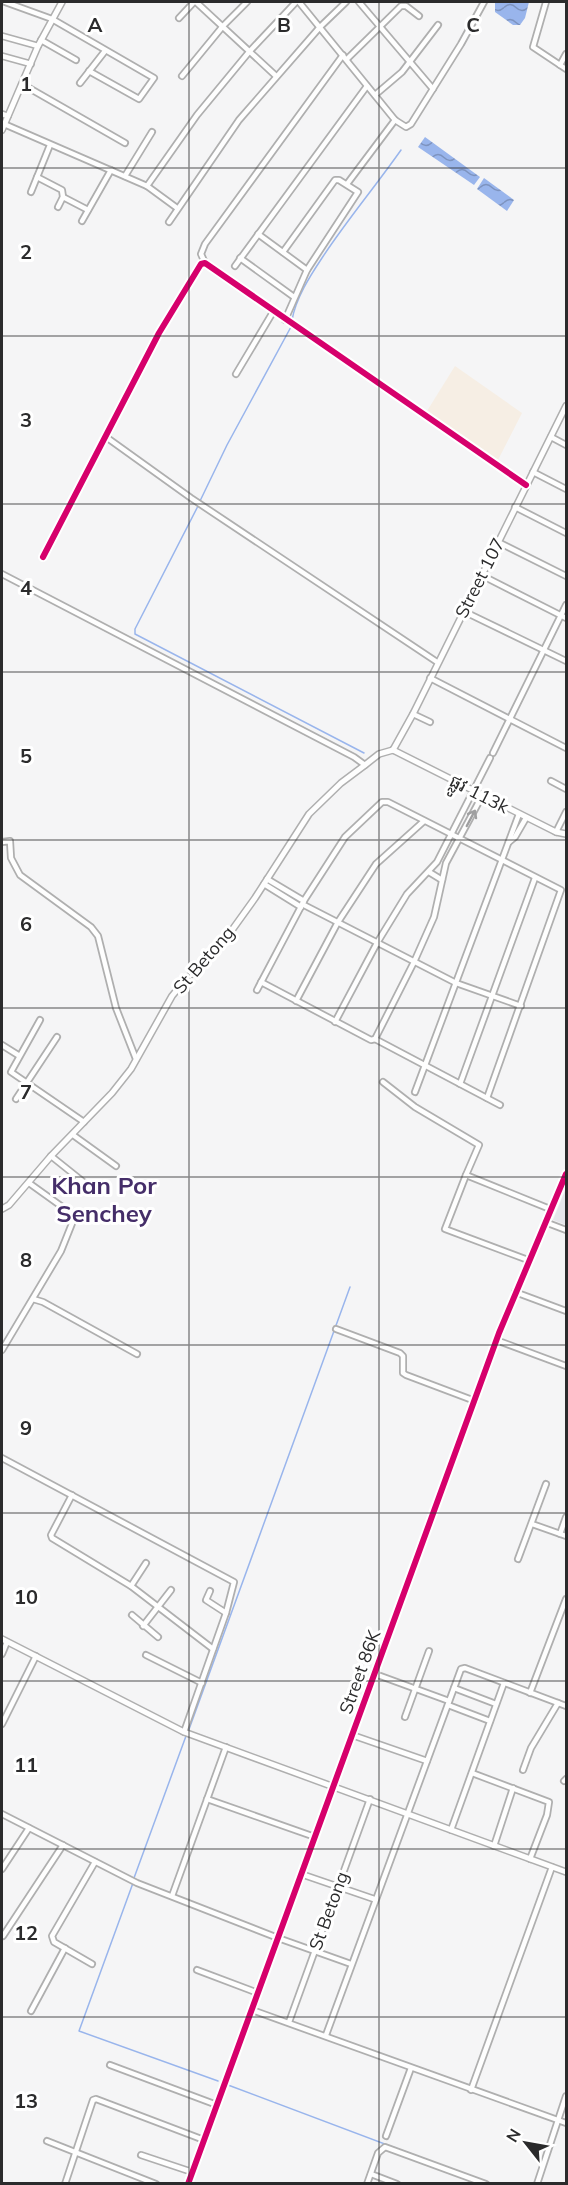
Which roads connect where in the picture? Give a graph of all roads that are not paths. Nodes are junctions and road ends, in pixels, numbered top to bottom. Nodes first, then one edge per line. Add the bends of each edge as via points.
1 (5, 2) edge
2 (62, 2) edge
3 (195, 2) edge
4 (247, 2) edge
5 (298, 2) edge
6 (346, 2) edge
7 (359, 2) edge
8 (474, 2) edge
9 (546, 2) edge
10 (483, 4) edge
11 (418, 16) dead end
12 (179, 18) dead end
13 (52, 19) junction
14 (438, 25) dead end
15 (223, 26) junction
16 (320, 27) junction
17 (380, 27) junction
18 (2, 36) edge
19 (40, 43) junction
20 (105, 51) junction
21 (249, 52) junction
22 (567, 54) edge
23 (2, 56) edge
24 (345, 57) junction
25 (76, 60) dead end
26 (409, 62) junction
27 (31, 64) junction
28 (560, 65) junction
29 (567, 69) edge
30 (89, 71) junction
31 (182, 76) dead end
32 (276, 76) junction
33 (80, 83) dead end
34 (22, 84) junction
35 (368, 86) junction
36 (433, 89) junction
37 (375, 95) junction
38 (5, 115) edge
39 (395, 120) junction
40 (3, 127) edge
41 (152, 132) dead end
42 (125, 143) dead end
43 (50, 145) junction
44 (111, 170) junction
45 (125, 176) junction
46 (37, 177) junction
47 (347, 184) junction
48 (147, 186) junction
49 (31, 192) dead end
50 (63, 196) junction
51 (58, 207) dead end
52 (177, 208) junction
53 (88, 210) junction
54 (81, 221) dead end
55 (169, 222) dead end
56 (258, 234) junction
57 (283, 252) junction
58 (240, 258) junction
59 (205, 263) junction
60 (235, 266) dead end
61 (307, 270) junction
62 (294, 297) junction
63 (273, 312) junction
64 (286, 320) junction
65 (236, 374) dead end
66 (567, 406) edge
67 (106, 437) junction
68 (551, 437) junction
69 (567, 445) edge
70 (533, 472) junction
71 (526, 485) junction
72 (567, 489) edge
73 (515, 507) junction
74 (567, 533) edge
75 (498, 542) junction
76 (43, 557) dead end
77 (2, 574) edge
78 (481, 575) junction
79 (567, 576) edge
80 (567, 605) edge
81 (463, 611) junction
82 (564, 617) edge
83 (544, 650) junction
84 (567, 661) edge
85 (437, 662) junction
86 (430, 678) junction
87 (413, 714) junction
88 (510, 719) junction
89 (430, 722) dead end
90 (567, 748) edge
91 (393, 750) junction
92 (364, 765) junction
93 (551, 781) dead end
94 (567, 789) edge
95 (474, 791) junction
96 (482, 796) junction
97 (567, 812) edge
98 (519, 814) junction
99 (526, 818) junction
100 (424, 821) junction
101 (556, 832) junction
102 (567, 834) edge
103 (451, 836) junction
104 (459, 840) junction
105 (2, 842) edge
106 (507, 844) junction
107 (500, 860) junction
108 (429, 872) junction
109 (535, 878) junction
110 (442, 880) junction
111 (266, 882) junction
112 (302, 904) junction
113 (338, 922) junction
114 (377, 943) junction
115 (414, 962) junction
116 (261, 982) junction
117 (456, 983) junction
118 (256, 990) dead end
119 (492, 997) junction
120 (296, 1001) junction
121 (521, 1006) junction
122 (40, 1020) dead end
123 (335, 1022) junction
124 (57, 1037) dead end
125 (375, 1039) junction
126 (2, 1045) edge
127 (18, 1055) junction
128 (136, 1059) junction
129 (425, 1065) junction
130 (383, 1082) dead end
131 (27, 1083) junction
132 (460, 1084) junction
133 (415, 1092) dead end
134 (487, 1098) junction
135 (16, 1099) dead end
136 (500, 1105) dead end
137 (84, 1122) junction
138 (73, 1135) junction
139 (51, 1156) junction
140 (116, 1166) dead end
141 (567, 1174) edge
142 (466, 1175) junction
143 (29, 1183) junction
144 (91, 1188) dead end
145 (2, 1209) edge
146 (550, 1209) junction
147 (545, 1222) junction
148 (567, 1230) edge
149 (528, 1260) junction
150 (515, 1292) junction
151 (33, 1299) junction
152 (567, 1311) edge
153 (336, 1329) dead end
154 (496, 1340) junction
155 (2, 1350) edge
156 (137, 1354) dead end
157 (567, 1366) edge
158 (475, 1401) junction
159 (2, 1458) edge
160 (546, 1484) dead end
161 (72, 1495) junction
162 (567, 1516) edge
163 (531, 1524) junction
164 (560, 1534) junction
165 (567, 1536) edge
166 (518, 1559) dead end
167 (146, 1563) dead end
168 (131, 1586) junction
169 (171, 1590) dead end
170 (210, 1591) dead end
171 (566, 1601) edge
172 (158, 1607) junction
173 (226, 1613) junction
174 (132, 1615) dead end
175 (143, 1626) junction
176 (158, 1637) dead end
177 (4, 1640) edge
178 (213, 1648) junction
179 (429, 1652) dead end
180 (2, 1653) edge
181 (146, 1655) dead end
182 (36, 1656) junction
183 (375, 1674) junction
184 (202, 1683) junction
185 (504, 1683) junction
186 (454, 1688) junction
187 (415, 1689) junction
188 (530, 1693) junction
189 (449, 1703) junction
190 (558, 1703) junction
191 (496, 1704) junction
192 (567, 1706) edge
193 (405, 1717) dead end
194 (490, 1720) junction
195 (2, 1724) edge
196 (186, 1733) junction
197 (352, 1735) junction
198 (226, 1747) junction
199 (427, 1761) junction
200 (523, 1770) dead end
201 (472, 1773) junction
202 (333, 1787) junction
203 (513, 1788) junction
204 (207, 1799) junction
205 (370, 1799) junction
206 (2, 1814) edge
207 (407, 1814) junction
208 (29, 1828) junction
209 (451, 1830) junction
210 (315, 1837) junction
211 (63, 1845) junction
212 (494, 1846) junction
213 (530, 1859) junction
214 (95, 1862) junction
215 (552, 1867) junction
216 (2, 1869) edge
217 (567, 1872) edge
218 (301, 1874) junction
219 (338, 1888) junction
220 (172, 1896) junction
221 (374, 1899) junction
222 (3, 1936) edge
223 (278, 1938) junction
224 (64, 1948) junction
225 (314, 1952) junction
226 (92, 1964) dead end
227 (351, 1964) junction
228 (197, 1970) dead end
229 (258, 1993) junction
230 (252, 2010) junction
231 (31, 2011) dead end
232 (289, 2022) junction
233 (326, 2035) junction
234 (110, 2066) dead end
235 (411, 2068) junction
236 (471, 2090) junction
237 (567, 2096) edge
238 (217, 2104) junction
239 (557, 2120) junction
240 (567, 2123) edge
241 (386, 2136) dead end
242 (204, 2140) junction
243 (47, 2141) dead end
244 (75, 2152) junction
245 (141, 2155) dead end
246 (192, 2172) junction
247 (371, 2174) junction
248 (64, 2184) edge
249 (156, 2184) edge
250 (188, 2184) edge
251 (367, 2184) edge
252 (397, 2184) edge
253 (486, 2184) edge
254 (537, 2184) edge

1 - 13 street
2 - 13 street
3 - 12 street
3 - 15 street
4 - 15 street
5 - 16 street
5 - 21 street
6 - 16 street
7 - 17 street
8 - 10 street
9 - 28 street via 533,47
10 - 36 street
11 - 17 street via 401,6
13 - 19 street
13 - 20 street
14 - 26 street
15 - 21 street
15 - 31 street
16 - 24 street
16 - 32 street
17 - 24 street
17 - 26 street
18 - 19 street
19 - 25 street
19 - 27 street
20 - 30 street
20 - 30 street via 154,77 139,99
21 - 32 street
21 - 48 street via 197,114
22 - 28 street
23 - 27 street
24 - 35 street
24 - 59 street via 205,244 201,259
26 - 36 street
26 - 37 street
27 - 34 street
28 - 29 street
30 - 33 street
32 - 52 street via 239,120
34 - 38 street
34 - 42 street
35 - 37 street
35 - 56 street
36 - 39 street via 411,124 403,127
37 - 39 street
38 - 40 street
39 - 47 street
40 - 43 street
41 - 45 street
43 - 44 street
43 - 46 street
44 - 45 street
44 - 53 street
45 - 48 street
46 - 49 street
46 - 50 street via 61,189
47 - 57 street via 334,181
47 - 61 street via 358,192 357,196
48 - 52 street
50 - 51 street
50 - 53 street
52 - 55 street
53 - 54 street
56 - 57 street
56 - 58 street
57 - 61 street
58 - 60 street
58 - 62 street
59 - 63 street
59 - 67 street via 159,333
61 - 62 street
62 - 64 street
63 - 64 street
63 - 65 street
64 - 71 street
66 - 68 street, Street 107
67 - 76 street
67 - 85 street
68 - 69 street
68 - 70 street, Street 107
70 - 71 street, Street 107
70 - 72 street
71 - 73 street, Street 107
73 - 74 street
73 - 75 street, Street 107
75 - 78 street, Street 107
75 - 79 street
77 - 92 street
78 - 81 street, Street 107
78 - 82 street
80 - 82 street
81 - 83 street
81 - 85 street, Street 107
82 - 83 street
83 - 84 street
83 - 88 street
85 - 86 street, Street 107
86 - 87 street, Street 107
86 - 88 street
87 - 89 street
87 - 91 street, Street 107
88 - 90 street
88 - 95 street
91 - 92 street, St Betong
91 - 95 street, ផ្លូវ 113k
92 - 111 street, St Betong via 309,814
93 - 94 street
95 - 96 street, ផ្លូវ 113k
95 - 103 street
96 - 98 street, ផ្លូវ 113k
104 -> 96 street
97 - 101 street
98 - 99 street, ផ្លូវ 113k
98 - 106 street
99 - 101 street, ផ្លូវ 113k
99 - 106 street
100 - 103 street
100 - 112 street via 382,802 345,837
100 - 113 street via 377,862
101 - 102 street, ផ្លូវ 113k
103 - 104 street
103 - 108 street
104 - 107 street
104 - 110 street
105 - 128 street via 10,841 11,858 20,875 92,927 98,936 116,1008
106 - 107 street
107 - 109 street
107 - 117 street
108 - 110 street
108 - 114 street via 407,894
109 - 119 street
109 - 121 street via 561,890
110 - 115 street via 434,917
111 - 112 street
111 - 128 street, St Betong via 217,951 172,996
112 - 113 street
112 - 116 street
113 - 114 street
113 - 120 street
114 - 115 street
114 - 123 street
115 - 117 street
115 - 125 street
116 - 118 street
116 - 120 street
117 - 119 street
117 - 129 street
119 - 121 street
119 - 132 street
120 - 123 street
121 - 134 street
122 - 127 street
123 - 125 street via 370,1041
124 - 131 street
125 - 129 street
126 - 127 street
127 - 131 street via 11,1072
128 - 137 street, St Betong via 112,1093
129 - 132 street
129 - 133 street
130 - 142 street via 415,1107 479,1145
131 - 135 street
131 - 137 street
132 - 134 street
134 - 136 street
137 - 138 street, St Betong
138 - 139 street, St Betong
138 - 140 street
139 - 143 street, St Betong
139 - 144 street
141 - 146 street, Street 86K
142 - 146 street
142 - 149 street via 445,1229
143 - 145 street, St Betong
143 - 151 street via 75,1216
146 - 147 street, Street 86K
147 - 148 street
147 - 149 street, Street 86K
149 - 150 street, Street 86K
150 - 152 street
150 - 154 street, Street 86K
151 - 155 street
151 - 156 street
153 - 158 street via 400,1353 406,1375
154 - 157 street
154 - 158 street, Street 86K
158 - 183 street, Street 86K
159 - 161 street
160 - 163 street
161 - 168 street via 52,1538
161 - 173 street via 232,1579 234,1585
162 - 164 street
163 - 164 street
163 - 166 street
164 - 165 street
167 - 168 street
168 - 172 street
169 - 172 street
170 - 173 street via 206,1600
171 - 188 street
172 - 175 street
172 - 178 street
173 - 178 street
174 - 175 street
175 - 176 street
177 - 180 street
177 - 182 street
178 - 184 street
179 - 187 street
181 - 184 street
182 - 195 street
182 - 196 street
183 - 187 street
183 - 197 street, Street 86K
184 - 196 street
185 - 186 street via 465,1668 461,1669
185 - 188 street
185 - 191 street
186 - 189 street
186 - 191 street
187 - 189 street
187 - 193 street
188 - 190 street
189 - 194 street
189 - 199 street
190 - 192 street
190 - 200 street via 531,1748
191 - 194 street
194 - 201 street
196 - 198 street
197 - 199 street
197 - 202 street, Street 86K
198 - 202 street
198 - 204 street
199 - 207 street
201 - 203 street
201 - 209 street
202 - 205 street
202 - 210 street, Street 86K
203 - 212 street
203 - 213 street via 546,1800 550,1806
204 - 210 street
204 - 220 street
205 - 207 street
205 - 219 street, St Betong
206 - 208 street
207 - 209 street
207 - 221 street
208 - 211 street
208 - 216 street
209 - 212 street
210 - 218 street, Street 86K
211 - 214 street
211 - 222 street
212 - 213 street
213 - 215 street
214 - 220 street
214 - 224 street via 52,1936
215 - 217 street
215 - 236 street
218 - 219 street
218 - 223 street, Street 86K
219 - 221 street
219 - 225 street, St Betong
220 - 223 street
221 - 227 street
223 - 225 street
223 - 229 street, Street 86K
224 - 226 street
224 - 231 street
225 - 227 street
225 - 232 street, St Betong
227 - 233 street
228 - 229 street
229 - 230 street, Street 86K
230 - 232 street
230 - 238 street, Street 86K
232 - 233 street
233 - 235 street
234 - 238 street
235 - 236 street
235 - 241 street
236 - 239 street
237 - 239 street
238 - 242 street, Street 86K
239 - 240 street
239 - 254 street
242 - 244 street via 96,2099 90,2105
242 - 246 street, Street 86K
243 - 244 street
244 - 248 street
244 - 249 street
245 - 246 street
246 - 250 street, Street 86K
247 - 251 street
247 - 252 street
247 - 253 street via 381,2150 388,2147

